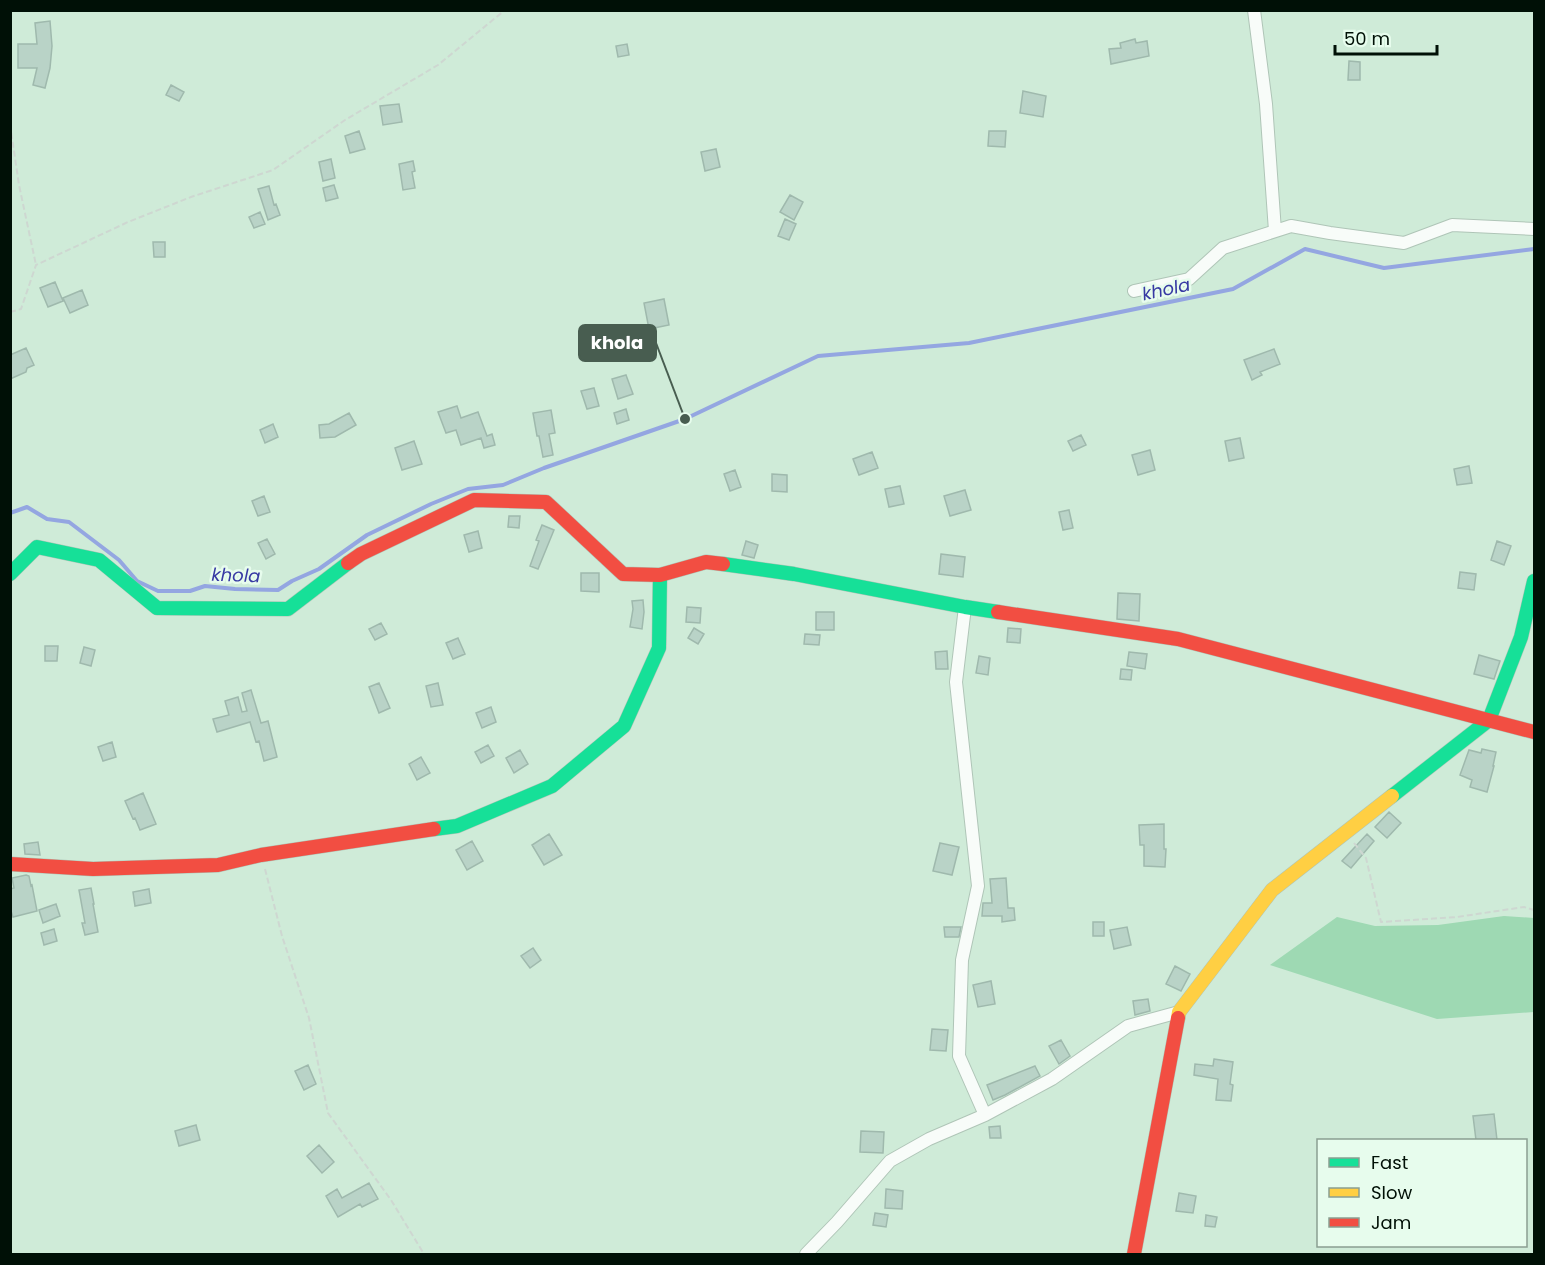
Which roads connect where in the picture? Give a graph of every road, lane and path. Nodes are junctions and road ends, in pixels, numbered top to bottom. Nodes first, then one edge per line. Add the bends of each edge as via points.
1 (505, 10) edge
2 (1254, 10) edge
3 (10, 124) edge
4 (1534, 229) edge
5 (1275, 231) junction
6 (36, 265) junction
7 (1134, 291) dead end
8 (10, 312) edge
9 (10, 574) edge
10 (660, 575) junction
11 (1534, 580) edge
12 (965, 607) junction
13 (1489, 720) junction
14 (1534, 732) edge
15 (1345, 833) junction
16 (261, 855) junction
17 (10, 864) edge
18 (1534, 910) edge
19 (1179, 1012) junction
20 (985, 1115) junction
21 (424, 1254) edge
22 (806, 1254) edge
23 (1134, 1254) edge

1 - 6 path via 438,65 345,120 273,170 191,197
2 - 5 street via 1266,104
3 - 6 path
4 - 5 street via 1452,225 1404,243 1291,226
5 - 7 street via 1223,248 1189,279
6 - 8 path via 21,309
9 - 10 street via 37,547 99,560 157,608 288,609 361,554 474,500 546,502 623,574
10 - 12 street via 706,562 794,574
10 - 16 street via 659,648 624,726 552,786 457,826
11 - 13 street via 1521,637
12 - 13 street via 1178,639
12 - 20 street via 956,682 978,885 962,960 959,1056
13 - 14 street
13 - 15 street
15 - 18 path via 1366,858 1381,922 1524,907
15 - 19 street via 1272,890
16 - 17 street via 207,866 93,869
16 - 21 path via 309,1018 328,1113
19 - 20 street via 1128,1026 1052,1079
19 - 23 street
20 - 22 street via 890,1161

